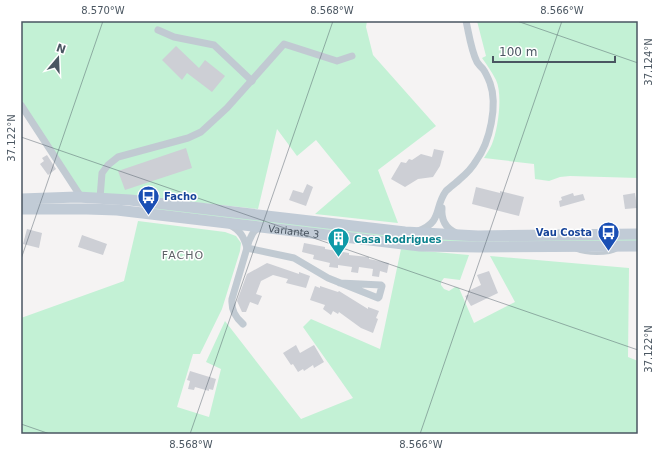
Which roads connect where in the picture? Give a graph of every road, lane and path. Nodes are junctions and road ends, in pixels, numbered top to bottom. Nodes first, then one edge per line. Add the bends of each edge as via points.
1 (466, 21) edge
2 (158, 30) dead end
3 (352, 56) dead end
4 (252, 81) junction
5 (21, 106) edge
6 (81, 197) junction
7 (443, 197) junction
8 (21, 198) edge
9 (100, 198) junction
10 (21, 209) edge
11 (222, 222) junction
12 (263, 227) junction
13 (414, 233) junction
14 (638, 234) edge
15 (460, 235) junction
16 (638, 246) edge
17 (247, 248) junction
18 (340, 283) junction
19 (243, 324) dead end

1 - 7 street via 478,64 491,84 493,117 478,160
2 - 4 street via 174,37 214,45
3 - 4 street via 337,61 284,44
4 - 9 street via 201,132 118,157 102,172
5 - 6 street
6 - 8 main road, Variante 3
6 - 9 main road, Variante 3
7 - 13 street via 432,222
7 - 15 street via 444,222
9 - 13 main road, Variante 3 via 165,203
10 - 11 main road, Variante 3 via 117,210
11 - 12 main road, Variante 3
11 - 17 street via 240,231
12 - 16 main road, Variante 3 via 420,246
12 - 17 street via 253,232
13 - 15 main road, Variante 3
14 - 15 main road, Variante 3
17 - 18 street via 294,258
17 - 19 street via 231,307
18 - 18 street via 378,298 382,286 381,284

